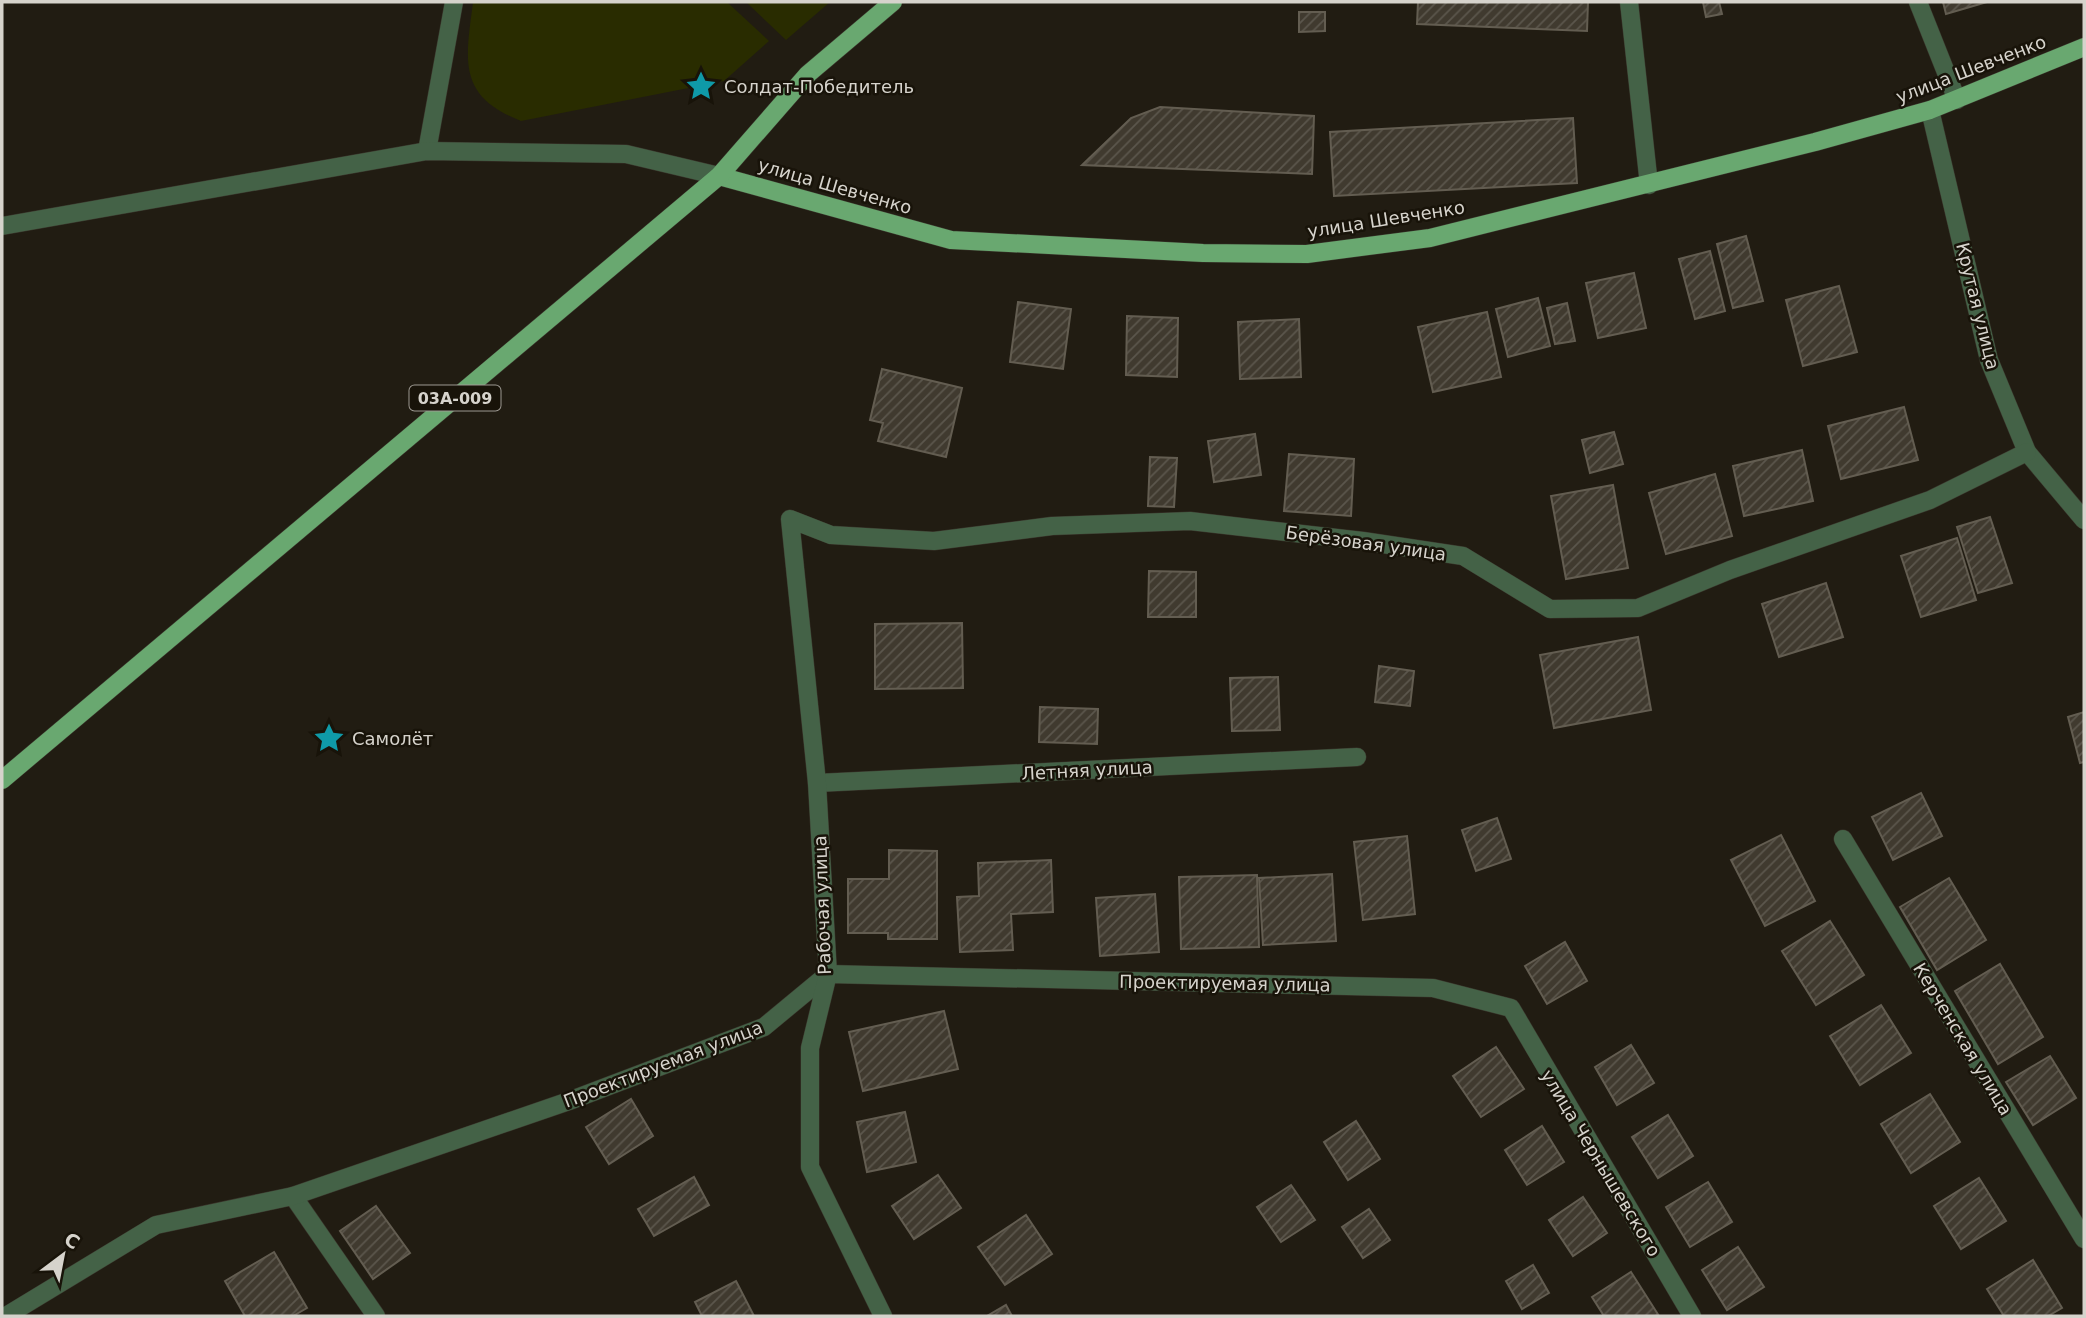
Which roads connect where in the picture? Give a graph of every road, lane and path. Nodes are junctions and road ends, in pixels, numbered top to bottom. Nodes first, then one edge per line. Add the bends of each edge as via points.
1 (454, 2) edge
2 (893, 2) edge
3 (1629, 2) edge
4 (1919, 2) edge
5 (2084, 47) edge
6 (1957, 100) junction
7 (1930, 110) junction
8 (427, 151) junction
9 (719, 176) junction
10 (1648, 185) junction
11 (2, 226) edge
12 (2027, 452) junction
13 (790, 519) joint
14 (2084, 520) edge
15 (1357, 757) dead end
16 (2, 780) edge
17 (817, 783) junction
18 (1843, 839) dead end
19 (828, 974) junction
20 (1511, 1008) joint
21 (293, 1196) junction
22 (2084, 1239) edge
23 (6, 1316) edge
24 (376, 1316) edge
25 (883, 1316) edge
26 (1692, 1316) edge

1 - 8 street
2 - 9 main road, 03А-009 via 808,74
3 - 10 street
4 - 6 street
5 - 6 main road, улица Шевченко
6 - 7 main road, улица Шевченко
7 - 10 main road, улица Шевченко
7 - 12 street, Крутая улица via 1989,360
8 - 9 street via 626,154
8 - 11 street
9 - 10 main road, улица Шевченко via 951,240 1307,254 1430,237
9 - 16 main road, 03А-009
12 - 13 street, Берёзовая улица via 1930,500 1637,608 1550,609 1462,556 1191,521 1052,526 934,541 831,536
12 - 14 street, Крутая улица
13 - 17 street, Рабочая улица
15 - 17 street, Летняя улица
17 - 19 street, Рабочая улица
18 - 22 street, Керченская улица
19 - 20 street, Проектируемая улица via 1433,988
19 - 21 street, Проектируемая улица via 764,1027 569,1101
19 - 25 street, Рабочая улица via 810,1048 810,1167
20 - 26 street, улица Чернышевского
21 - 23 street, Проектируемая улица via 156,1225
21 - 24 street

